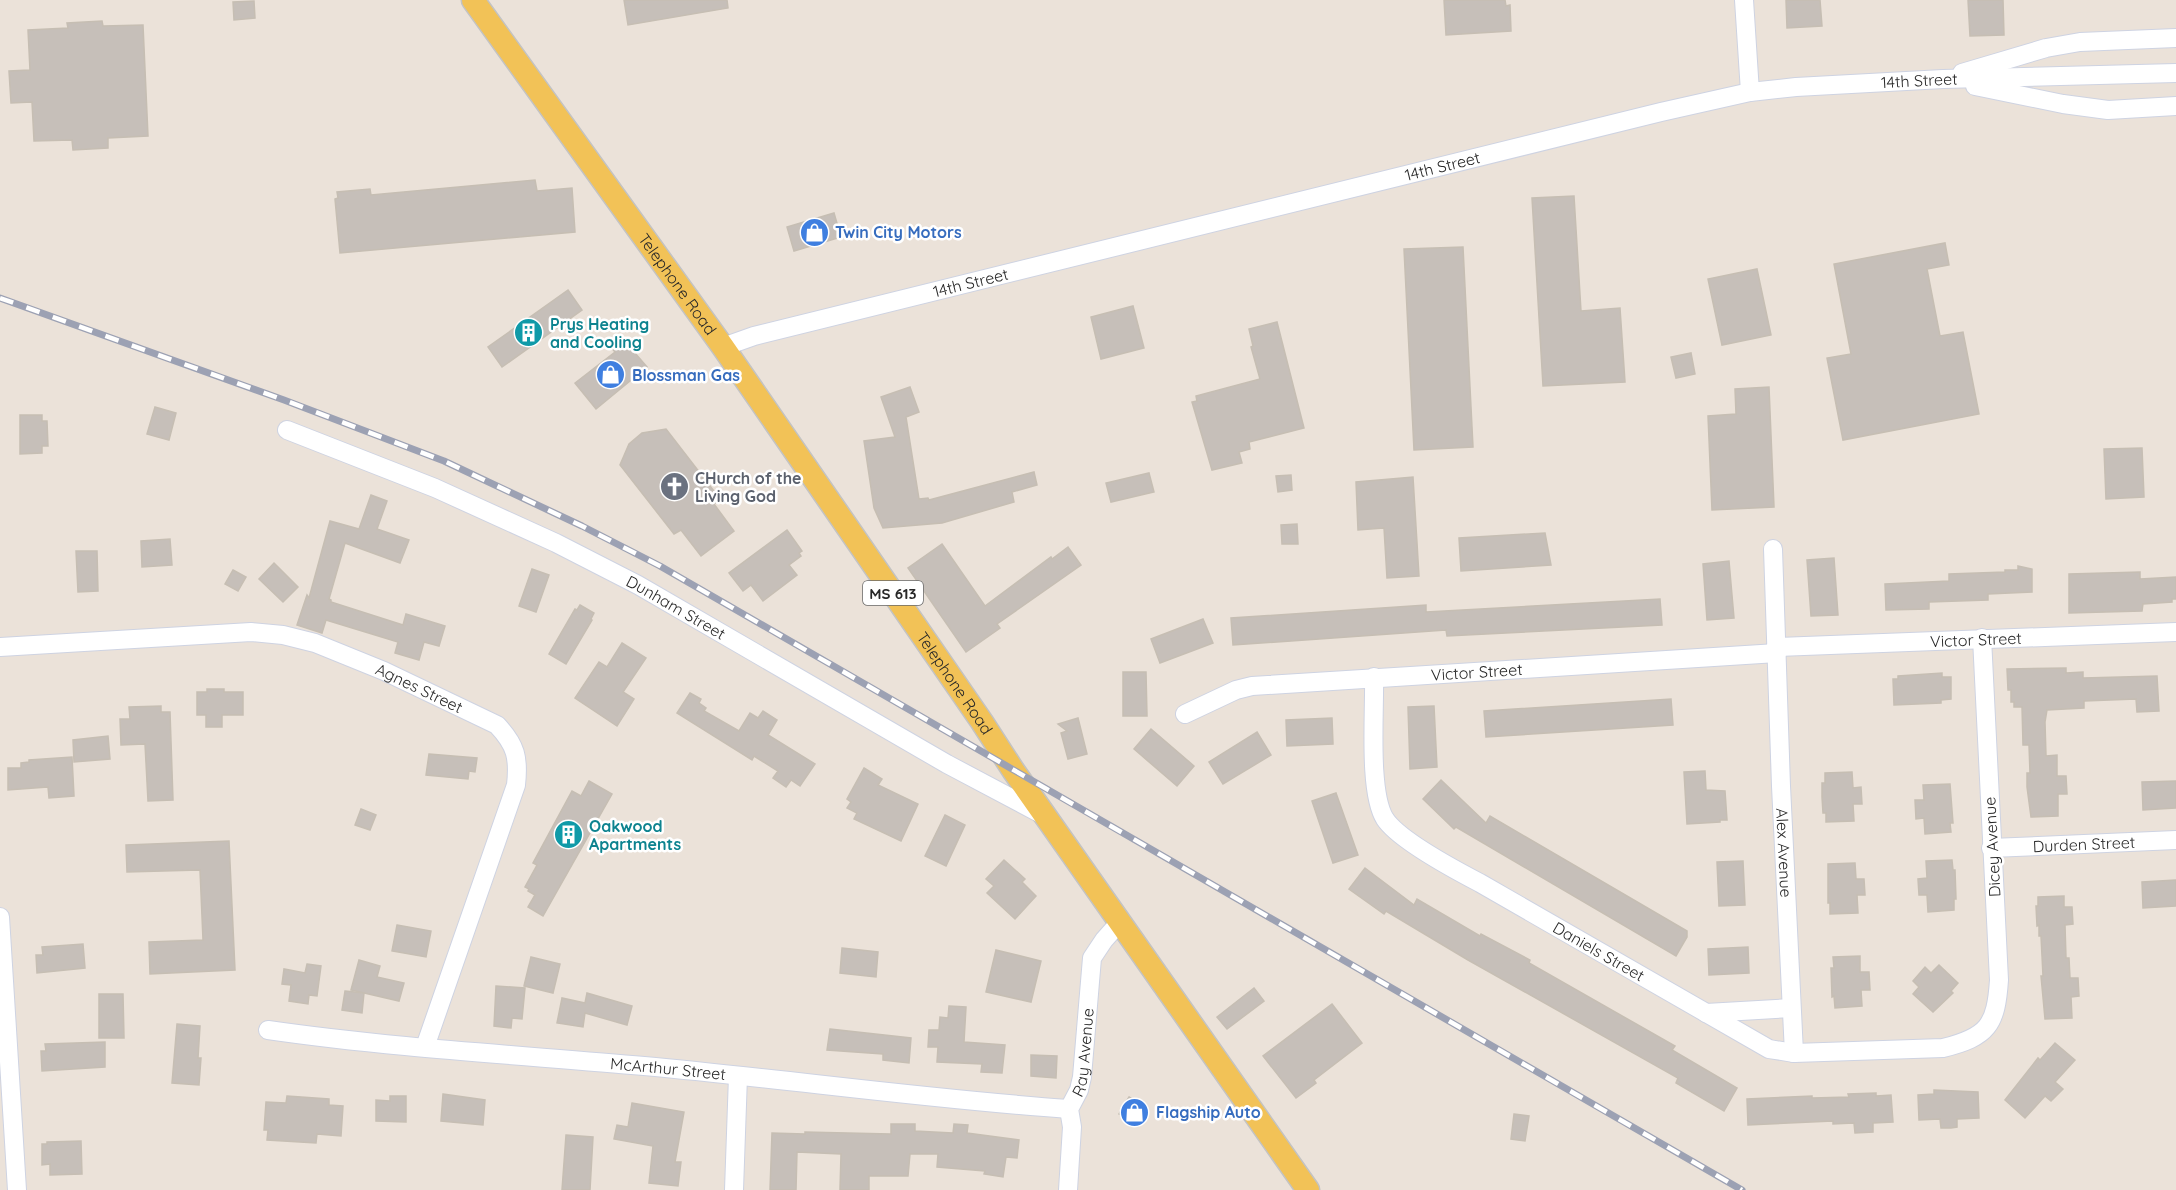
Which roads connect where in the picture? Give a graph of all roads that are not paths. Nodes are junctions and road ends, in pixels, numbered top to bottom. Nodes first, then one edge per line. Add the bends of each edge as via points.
1 (473, 0) edge
2 (1744, 0) edge
3 (2176, 38) edge
4 (2176, 73) edge
5 (1943, 79) junction
6 (1750, 92) junction
7 (2176, 106) edge
8 (723, 347) junction
9 (287, 430) dead end
10 (1773, 549) dead end
11 (2176, 632) edge
12 (1983, 638) junction
13 (0, 647) edge
14 (1776, 650) junction
15 (1374, 677) junction
16 (1185, 714) dead end
17 (1047, 816) junction
18 (2176, 840) edge
19 (1991, 848) junction
20 (0, 917) edge
21 (1120, 922) junction
22 (1791, 1008) junction
23 (1706, 1013) junction
24 (268, 1030) dead end
25 (1967, 1042) joint
26 (425, 1047) junction
27 (1794, 1053) junction
28 (738, 1076) junction
29 (1069, 1109) junction
30 (17, 1190) edge
31 (734, 1190) edge
32 (1068, 1190) edge
33 (1308, 1190) edge

1 - 8 main road, Telephone Road / MS 613
2 - 6 street
3 - 5 street via 2080,42 2046,48
4 - 5 street, 14th Street
5 - 6 street, 14th Street
5 - 7 street via 2063,105 2108,110
6 - 8 street, 14th Street via 766,333
8 - 17 main road, Telephone Road / MS 613
9 - 17 street, Dunham Street via 435,488 556,543 638,585 947,764
10 - 14 street, Alex Avenue
11 - 12 street, Victor Street
12 - 14 street, Victor Street
12 - 19 street, Dicey Avenue
13 - 26 street, Agnes Street via 251,632 283,635 315,643 384,671 497,725 515,751 516,785
14 - 15 street, Victor Street
14 - 22 street, Alex Avenue
15 - 16 street, Victor Street via 1252,686
15 - 23 street, Daniels Street via 1376,785 1385,819 1447,866
17 - 21 main road, Telephone Road / MS 613
18 - 19 street, Durden Street
19 - 25 street, Dicey Avenue via 1998,1000 1984,1032
20 - 30 street
21 - 29 street, Ray Avenue via 1092,958 1082,1077
21 - 33 main road, Telephone Road / MS 613
22 - 23 street
22 - 27 street, Alex Avenue
23 - 27 street, Daniels Street via 1769,1049
24 - 26 street, McArthur Street
25 - 27 street, Daniels Street via 1944,1047
26 - 28 street, McArthur Street
28 - 29 street, McArthur Street
28 - 31 street
29 - 32 street, Ray Avenue via 1072,1127

